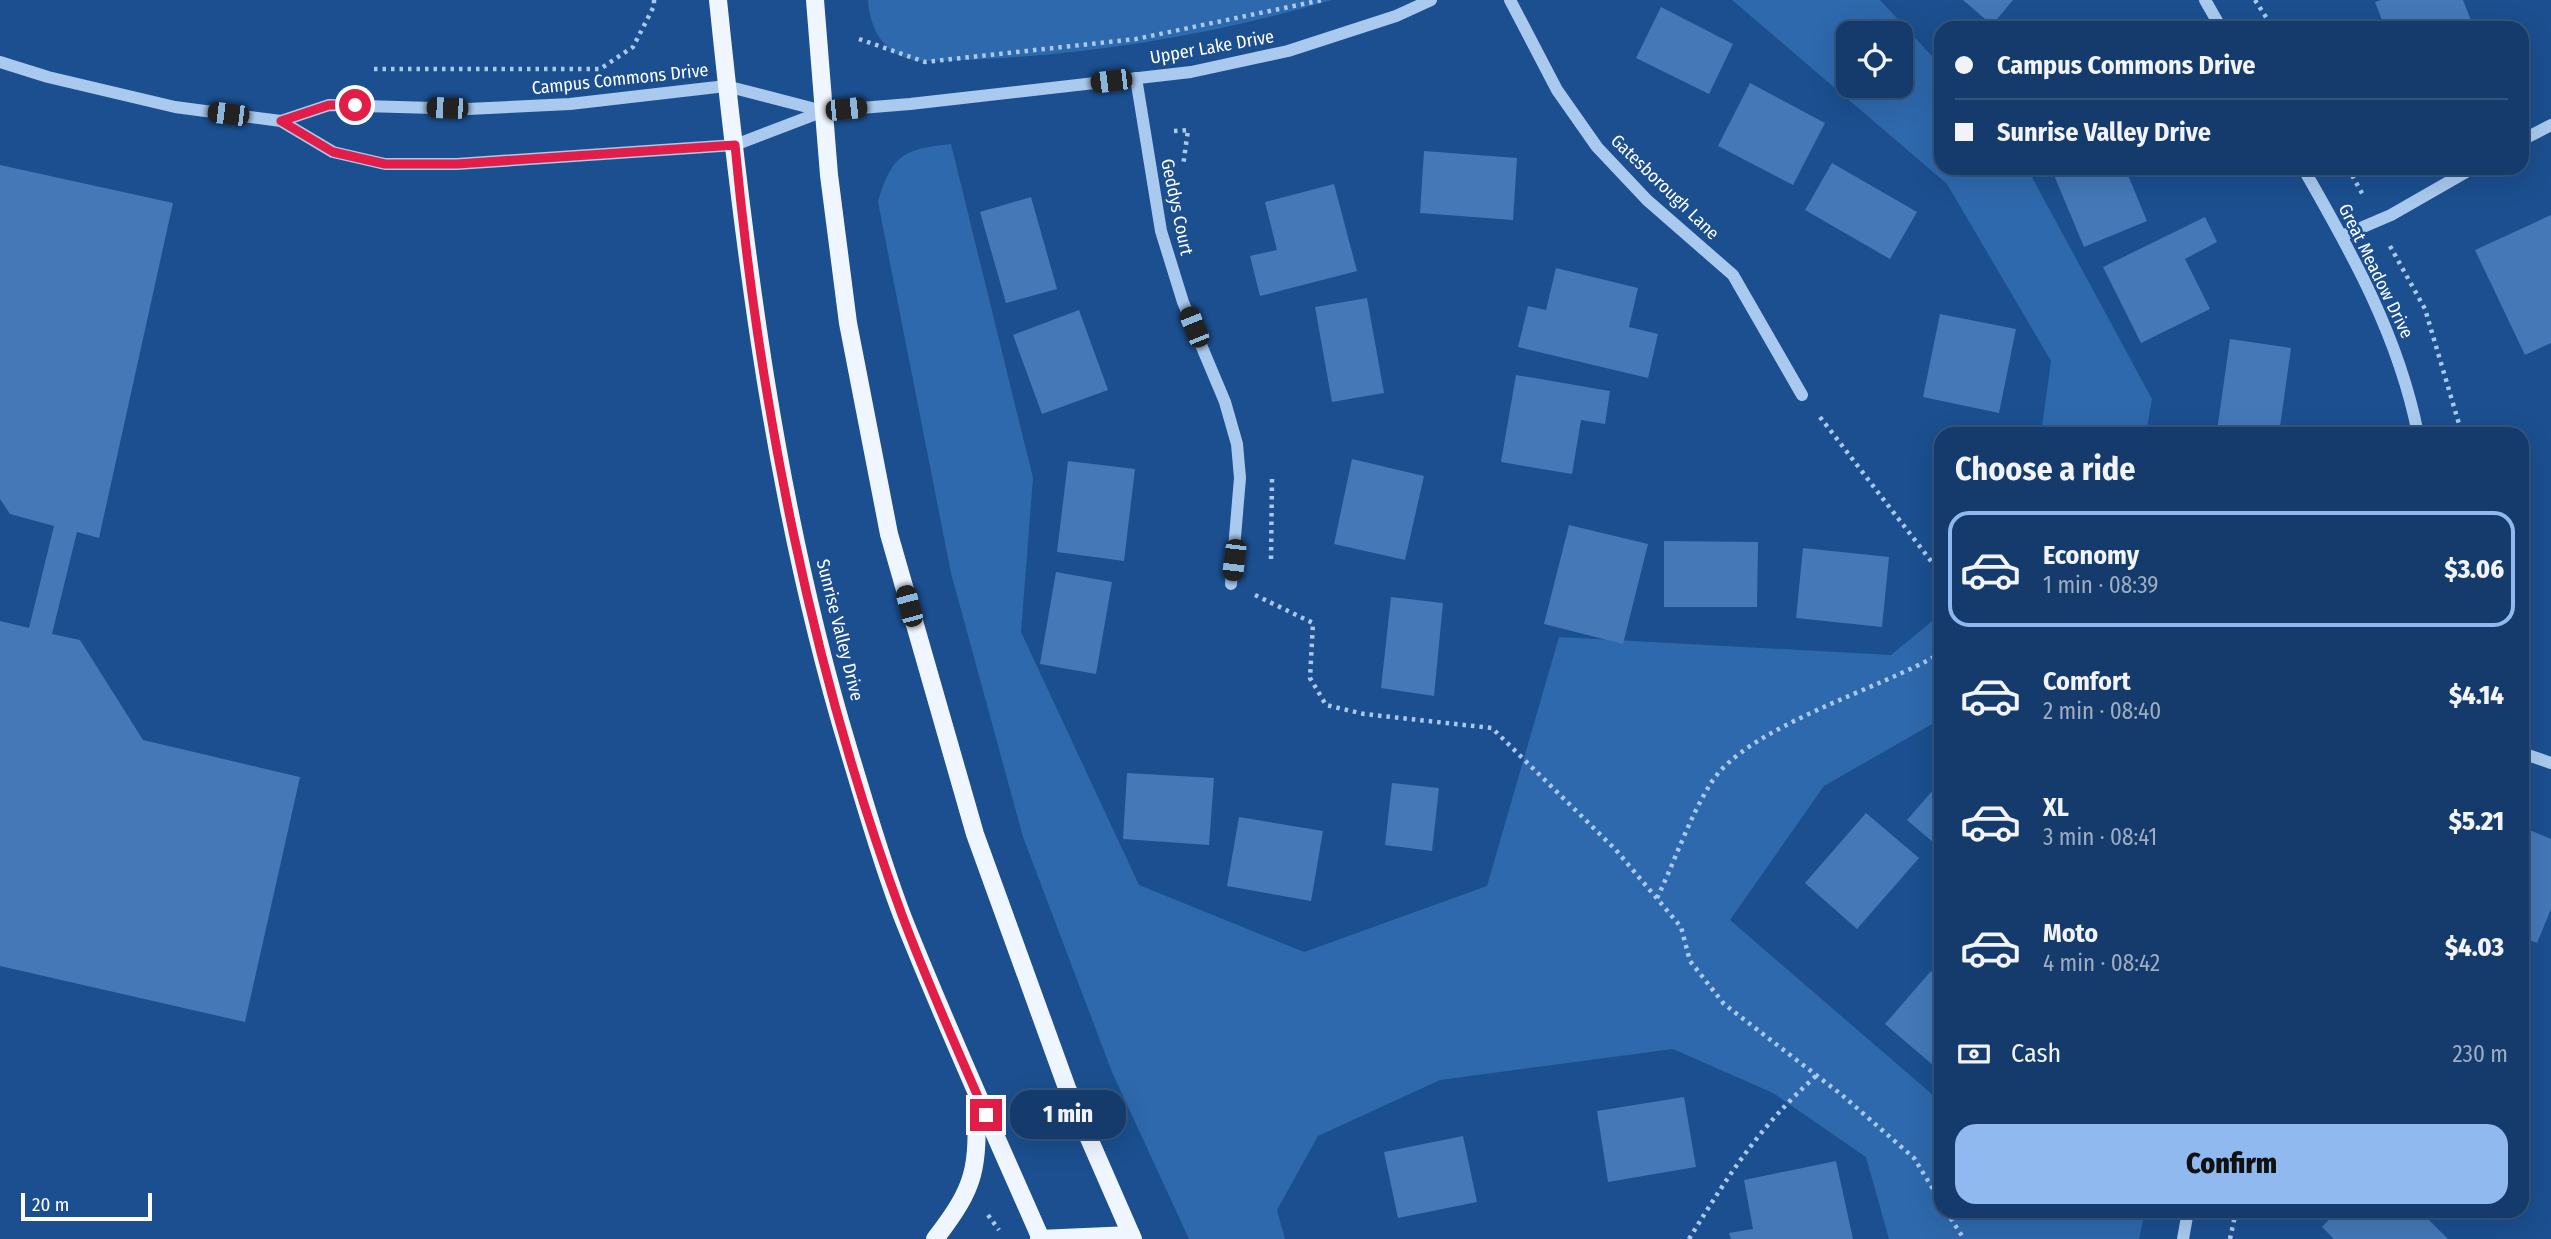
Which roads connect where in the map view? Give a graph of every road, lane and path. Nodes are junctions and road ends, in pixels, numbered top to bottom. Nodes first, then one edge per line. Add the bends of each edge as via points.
1 (654, 0) edge
2 (718, 0) edge
3 (815, 0) edge
4 (1322, 0) edge
5 (1431, 0) edge
6 (1510, 0) edge
7 (2205, 0) edge
8 (2255, 0) edge
9 (2217, 21) edge
10 (2268, 21) edge
11 (859, 39) dead end
12 (0, 62) edge
13 (374, 68) dead end
14 (1136, 78) junction
15 (726, 86) junction
16 (824, 111) junction
17 (281, 121) junction
18 (2551, 125) edge
19 (2529, 136) edge
20 (735, 145) junction
21 (2306, 175) edge
22 (2352, 175) edge
23 (2460, 175) edge
24 (2376, 221) junction
25 (2342, 236) junction
26 (1802, 395) joint
27 (2417, 427) edge
28 (2460, 427) edge
29 (1934, 565) edge
30 (1231, 584) joint
31 (1934, 657) edge
32 (2529, 755) edge
33 (2551, 763) edge
34 (1657, 898) junction
35 (1817, 1075) junction
36 (975, 1090) junction
37 (1934, 1191) edge
38 (1951, 1218) edge
39 (2187, 1218) edge
40 (2234, 1218) edge
41 (1131, 1238) edge
42 (935, 1239) edge
43 (1040, 1239) edge
44 (1689, 1239) edge
45 (1964, 1239) edge
46 (2183, 1239) edge
47 (2230, 1239) edge

1 - 13 path via 633,47 600,69
2 - 15 main road, Sunrise Valley Drive
3 - 16 main road
4 - 11 path via 1136,39 925,62
5 - 14 street, Upper Lake Drive via 1288,51 1191,72
6 - 26 street, Gatesborough Lane via 1557,90 1597,147 1647,200 1733,275
7 - 9 street
8 - 10 path
12 - 17 street, Campus Commons Drive via 175,107
14 - 16 street, Upper Lake Drive
14 - 30 street, Geddys Court via 1161,231 1237,444 1240,478
15 - 16 street, Campus Commons Drive
15 - 17 street, Campus Commons Drive via 570,104 468,109 329,105
15 - 20 main road, Sunrise Valley Drive
16 - 20 street, Campus Commons Drive
16 - 41 main road via 848,323 889,534 984,860 1067,1088
17 - 20 street, Campus Commons Drive via 333,152 385,164 457,164
18 - 19 street
20 - 36 main road, Sunrise Valley Drive via 772,428 806,587 848,749 902,914
21 - 25 street, Great Meadow Drive
22 - 24 path
23 - 24 street
24 - 25 street
24 - 28 path via 2425,309
25 - 27 street, Great Meadow Drive via 2386,325
26 - 29 path
30 - 34 path via 1313,623 1310,678 1326,705 1364,714 1492,728 1616,850
31 - 34 path via 1817,710 1743,750 1712,782
32 - 33 street
34 - 35 path via 1682,927 1690,961 1724,1004
35 - 37 path via 1914,1158
35 - 44 path via 1779,1109 1743,1153
36 - 42 main road via 978,1155 971,1185
36 - 43 main road, Sunrise Valley Drive
38 - 45 path
39 - 46 street
40 - 47 path
41 - 43 main road

